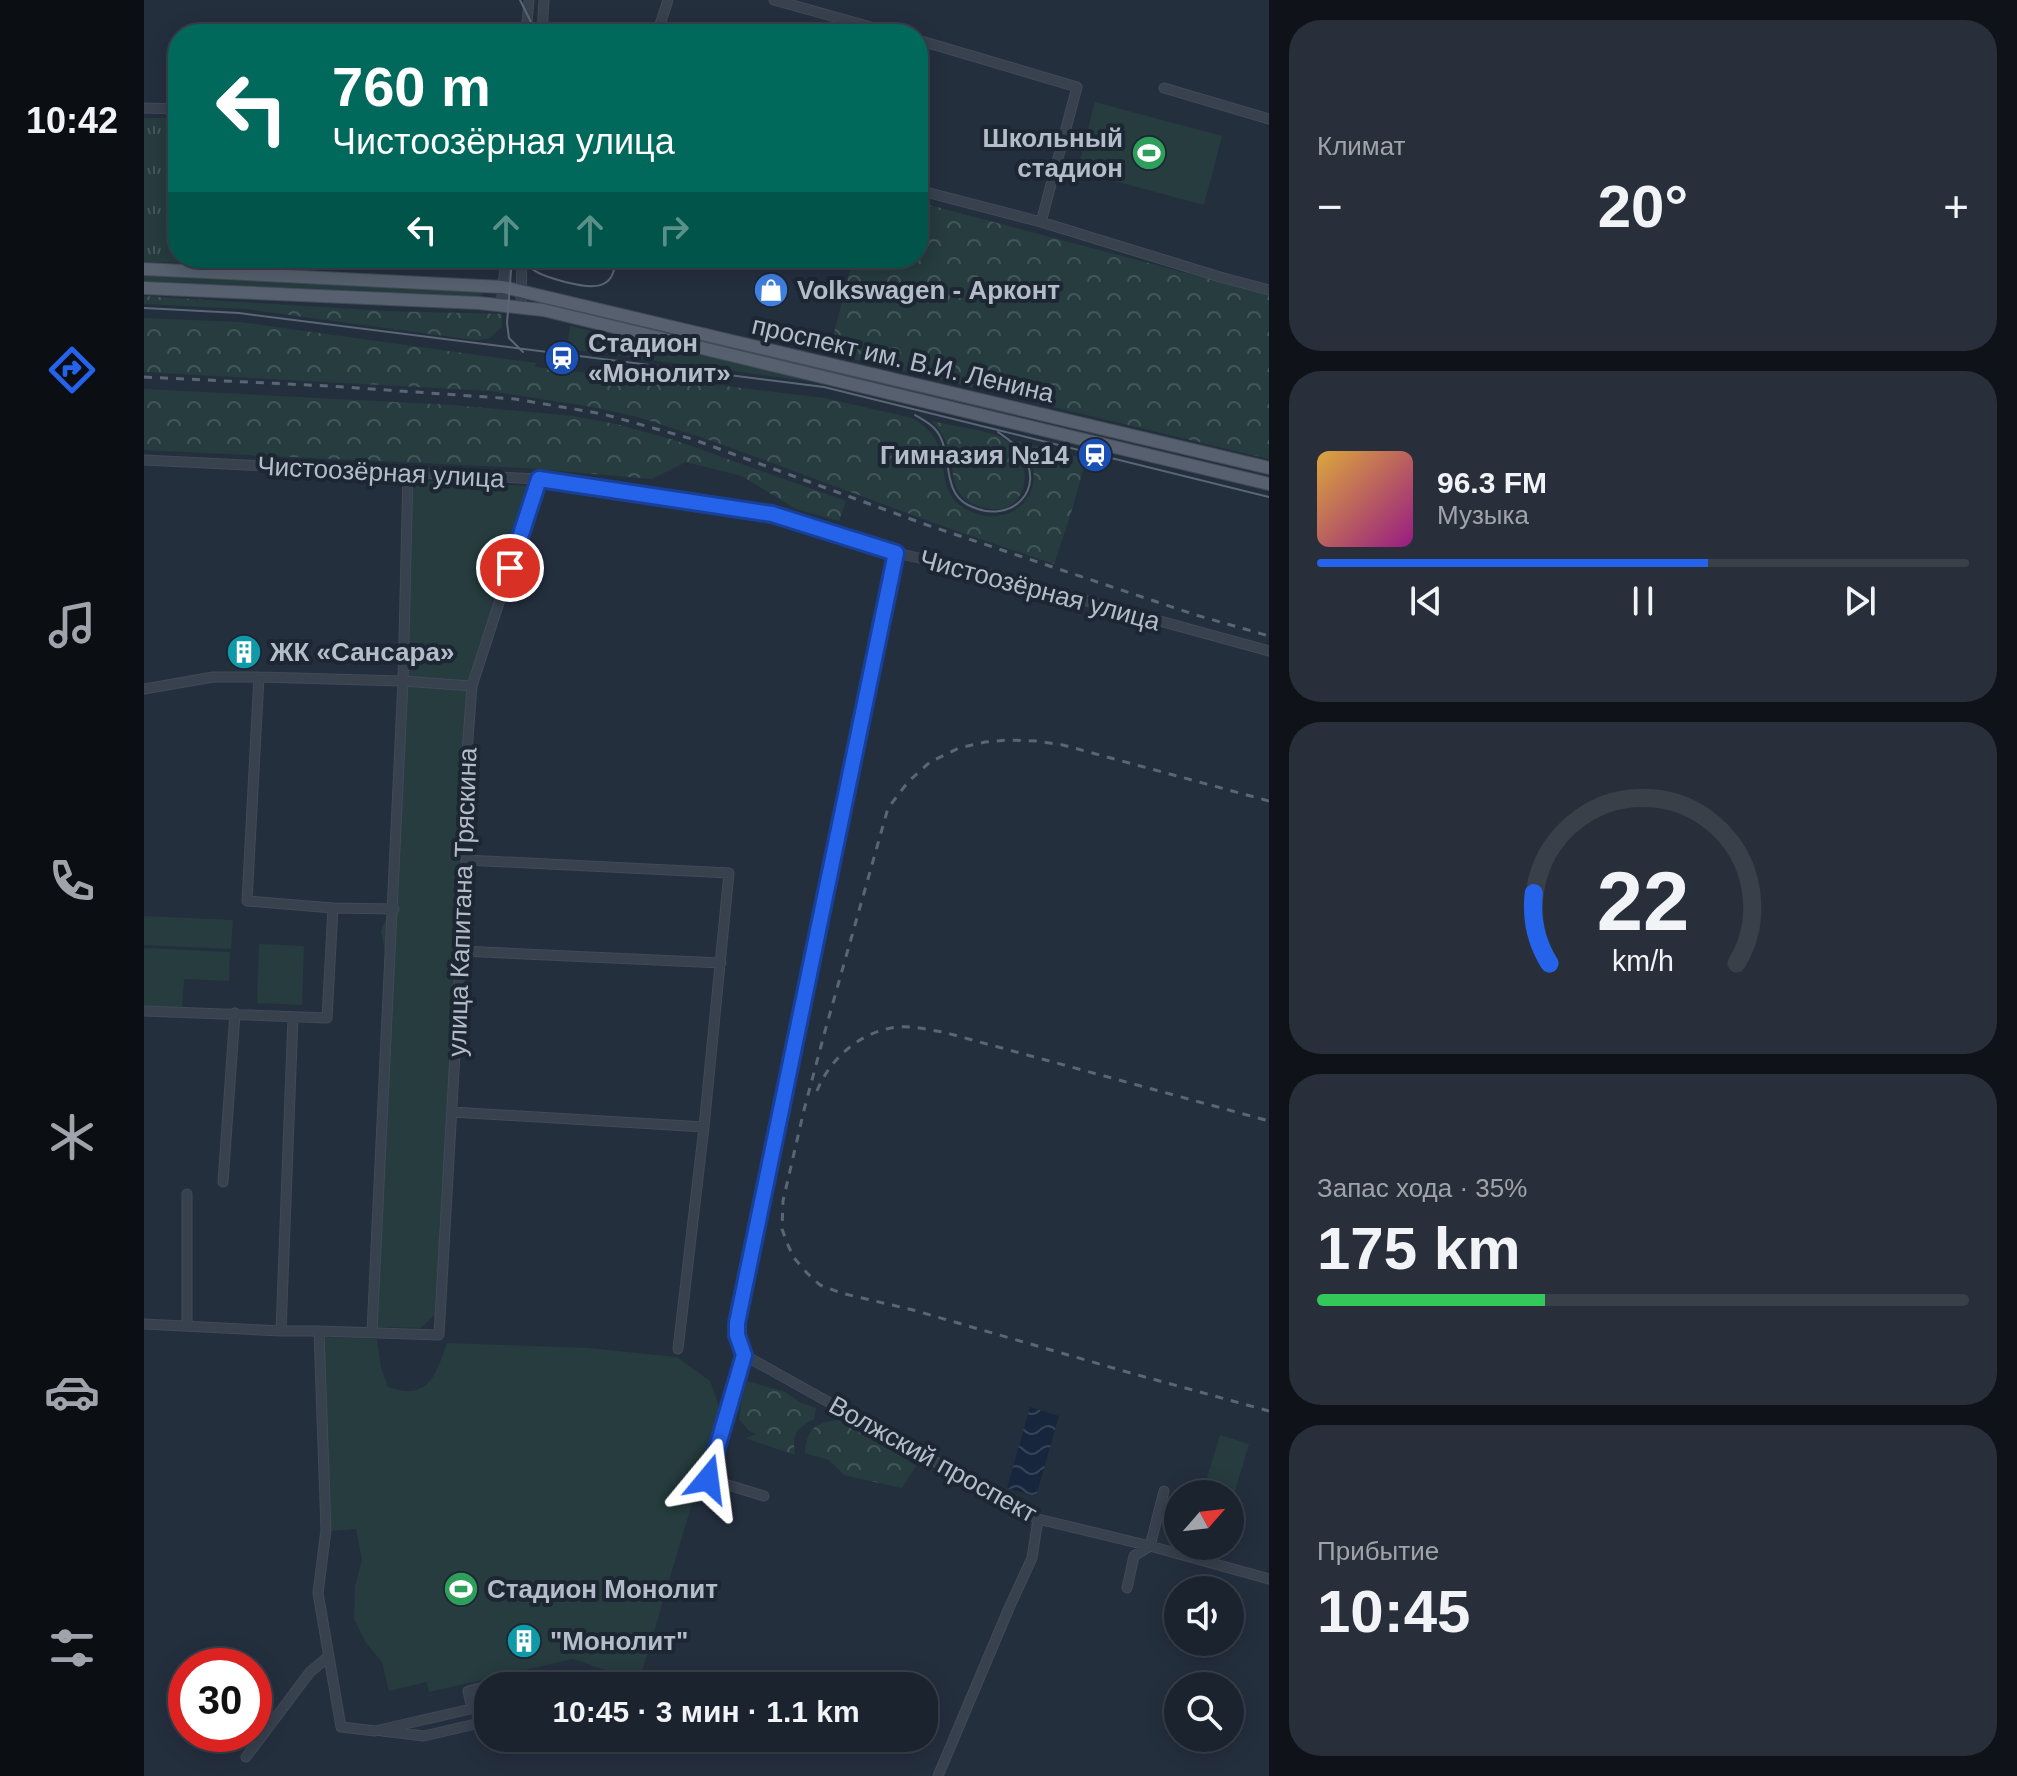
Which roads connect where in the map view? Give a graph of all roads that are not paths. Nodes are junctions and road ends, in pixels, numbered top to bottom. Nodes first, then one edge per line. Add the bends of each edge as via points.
1 (529, 0) edge
2 (544, 0) edge
3 (668, 0) edge
4 (774, 0) edge
5 (527, 24) edge
6 (543, 24) edge
7 (660, 24) edge
8 (860, 24) edge
9 (928, 43) edge
10 (1164, 88) dead end
11 (144, 108) edge
12 (168, 109) edge
13 (1269, 119) edge
14 (928, 193) edge
15 (1041, 222) junction
16 (505, 268) edge
17 (522, 268) edge
18 (144, 269) edge
19 (503, 287) junction
20 (144, 288) edge
21 (1269, 290) edge
22 (521, 292) junction
23 (501, 305) junction
24 (521, 306) junction
25 (144, 460) edge
26 (1269, 468) edge
27 (408, 472) junction
28 (539, 479) junction
29 (1269, 484) edge
30 (896, 553) junction
31 (1269, 651) edge
32 (259, 677) junction
33 (403, 681) junction
34 (472, 686) junction
35 (144, 689) edge
36 (466, 860) junction
37 (333, 908) junction
38 (394, 909) junction
39 (461, 951) junction
40 (721, 963) junction
41 (144, 1011) edge
42 (235, 1013) junction
43 (293, 1017) junction
44 (453, 1112) junction
45 (704, 1127) junction
46 (223, 1182) dead end
47 (187, 1194) dead end
48 (144, 1324) edge
49 (187, 1326) junction
50 (281, 1331) junction
51 (319, 1331) junction
52 (372, 1332) junction
53 (678, 1349) dead end
54 (744, 1355) junction
55 (1164, 1491) dead end
56 (764, 1496) dead end
57 (1038, 1519) junction
58 (1150, 1546) junction
59 (1269, 1579) edge
60 (1127, 1588) dead end
61 (329, 1656) junction
62 (474, 1690) edge
63 (472, 1709) joint
64 (420, 1721) junction
65 (474, 1724) edge
66 (375, 1731) junction
67 (424, 1736) junction
68 (246, 1757) dead end
69 (938, 1776) edge

1 - 5 street
2 - 6 street
3 - 7 street
4 - 8 street
9 - 15 street via 1077,87
10 - 13 street
11 - 12 street
14 - 15 street
15 - 21 street
16 - 19 street
17 - 22 street
18 - 19 main road, проспект им. В.И. Ленина
19 - 22 main road, проспект им. В.И. Ленина
19 - 23 street
20 - 23 main road, проспект им. В.И. Ленина
22 - 24 street
22 - 26 main road, проспект им. В.И. Ленина
23 - 24 main road, проспект им. В.И. Ленина
24 - 29 main road, проспект им. В.И. Ленина
25 - 27 street, Чистоозёрная улица
27 - 28 street, Чистоозёрная улица
27 - 33 street
28 - 30 street, Чистоозёрная улица via 772,514
28 - 34 street, улица Капитана Тряскина
30 - 31 street, Чистоозёрная улица
30 - 54 street via 737,1323
32 - 33 street
32 - 35 street via 213,677
32 - 37 street via 247,901
33 - 34 street
33 - 38 street
34 - 36 street, улица Капитана Тряскина
36 - 39 street, улица Капитана Тряскина
36 - 40 street via 729,873
37 - 38 street
37 - 43 street via 327,1018
38 - 52 street
39 - 40 street
39 - 44 street, улица Капитана Тряскина
40 - 45 street
41 - 42 street
42 - 43 street
42 - 46 street
43 - 50 street
44 - 45 street
44 - 52 street, улица Капитана Тряскина via 439,1335
45 - 53 street
47 - 49 street
48 - 49 street
49 - 50 street
50 - 51 street
51 - 52 street
51 - 61 street via 326,1530 318,1593
54 - 56 street via 708,1479
54 - 57 street, Волжский проспект
55 - 58 street
57 - 58 street, Волжский проспект
57 - 69 street via 1032,1558
58 - 59 street, Волжский проспект
58 - 60 street via 1134,1556
61 - 66 street via 341,1727
61 - 68 street via 310,1672
62 - 63 street via 468,1691
63 - 64 street
64 - 66 street
64 - 67 street
65 - 67 street
66 - 67 street

